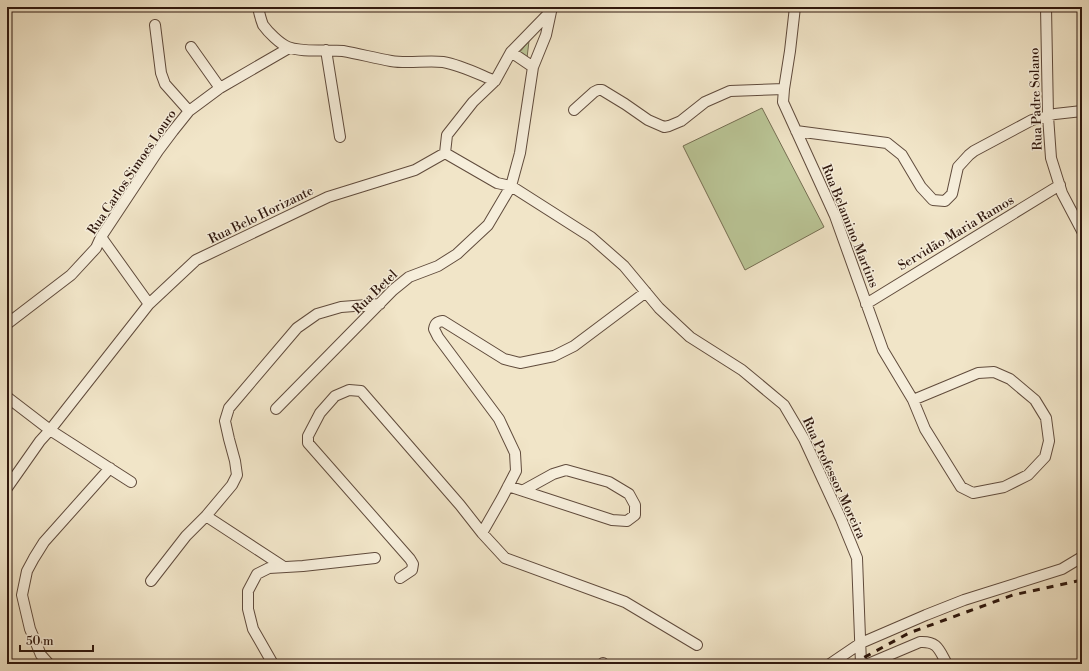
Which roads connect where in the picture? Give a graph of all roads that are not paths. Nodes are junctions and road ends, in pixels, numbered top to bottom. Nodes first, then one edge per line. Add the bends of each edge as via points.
1 (258, 7) edge
2 (795, 7) edge
3 (1046, 7) edge
4 (554, 8) edge
5 (155, 25) dead end
6 (191, 47) dead end
7 (289, 48) junction
8 (326, 50) junction
9 (511, 52) junction
10 (533, 67) junction
11 (495, 81) junction
12 (220, 88) junction
13 (784, 89) junction
14 (574, 110) dead end
15 (189, 111) junction
16 (1082, 111) edge
17 (1048, 116) junction
18 (796, 130) junction
19 (340, 137) dead end
20 (445, 153) junction
21 (1060, 185) junction
22 (511, 186) junction
23 (1082, 231) edge
24 (101, 237) junction
25 (646, 292) junction
26 (149, 304) junction
27 (380, 304) junction
28 (866, 304) junction
29 (7, 324) edge
30 (7, 397) edge
31 (913, 400) junction
32 (276, 409) dead end
33 (50, 430) junction
34 (110, 468) junction
35 (131, 482) dead end
36 (508, 486) junction
37 (7, 488) edge
38 (524, 490) junction
39 (206, 516) junction
40 (482, 533) junction
41 (1082, 557) edge
42 (375, 558) dead end
43 (284, 567) junction
44 (400, 578) dead end
45 (151, 581) dead end
46 (860, 643) junction
47 (697, 645) dead end
48 (48, 664) edge
49 (273, 664) edge
50 (830, 664) edge
51 (862, 664) edge
52 (868, 664) edge
53 (947, 664) edge

1 - 7 street via 264,25 280,43
2 - 13 street, Rua Belamino Martins
3 - 17 street, Rua Padre Solano
4 - 9 street
4 - 10 street
5 - 15 street via 163,80
6 - 12 street
7 - 8 street via 307,51
7 - 12 street, Rua Carlos Simoes Louro
8 - 11 street via 407,62 443,62
8 - 19 street
9 - 10 street
9 - 11 street
10 - 22 street via 520,152
11 - 20 street via 472,102 447,135
12 - 15 street, Rua Carlos Simoes Louro
13 - 14 street via 730,91 705,102 681,121 666,127 648,120 602,90 594,92
13 - 18 street, Rua Belamino Martins via 783,102
15 - 24 street, Rua Carlos Simoes Louro via 158,151
16 - 17 street
17 - 18 street via 1032,120 969,155 958,168 952,194 945,201 933,200 921,187 902,155 887,143
17 - 21 street, Rua Padre Solano via 1051,158
18 - 28 street, Rua Belamino Martins via 835,216
20 - 22 street, Rua Professor Moreira via 497,183
20 - 26 street, Rua Belo Horizante via 415,170 328,197 196,260
21 - 23 street, Rua Padre Solano
21 - 28 street, Servidão Maria Ramos
22 - 25 street, Rua Professor Moreira via 591,238 624,266
22 - 27 street, Rua Betel via 488,225 457,254 438,266 410,277
24 - 26 street
24 - 29 street, Rua Carlos Simoes Louro via 96,248 71,275
25 - 36 street via 574,346 554,356 520,363 504,359 443,321 435,324 438,337 499,420 515,453 516,471
25 - 46 street, Rua Professor Moreira via 690,337 742,370 784,406 800,432 857,558
26 - 33 street, Rua Belo Horizante
27 - 32 street, Rua Betel
27 - 39 street via 341,307 317,314 297,328 229,408 226,421 237,475 232,485
28 - 31 street, Rua Belamino Martins via 883,350
30 - 33 street
31 - 31 street via 978,373 994,372 1010,379 1035,400 1046,418 1049,441 1045,457 1028,475 1004,487 973,493 961,487 925,429
33 - 34 street
33 - 37 street, Rua Belo Horizante via 40,440
34 - 35 street
34 - 48 street via 44,542 27,571 22,595 30,629 41,655
36 - 38 street
36 - 40 street
38 - 38 street via 612,520 627,521 635,514 635,505 629,494 609,482 566,470
39 - 43 street
39 - 45 street via 186,536
40 - 44 street via 361,391 349,390 335,396 320,413 308,436 308,442 410,559 413,564 412,570
40 - 47 street via 505,558 625,602
41 - 46 street via 1062,569 964,600
42 - 43 street
43 - 49 street via 269,568 257,574 248,591 248,609 253,629
46 - 50 street
46 - 51 street, Rua Professor Moreira
52 - 53 street via 920,642 929,641 936,646

